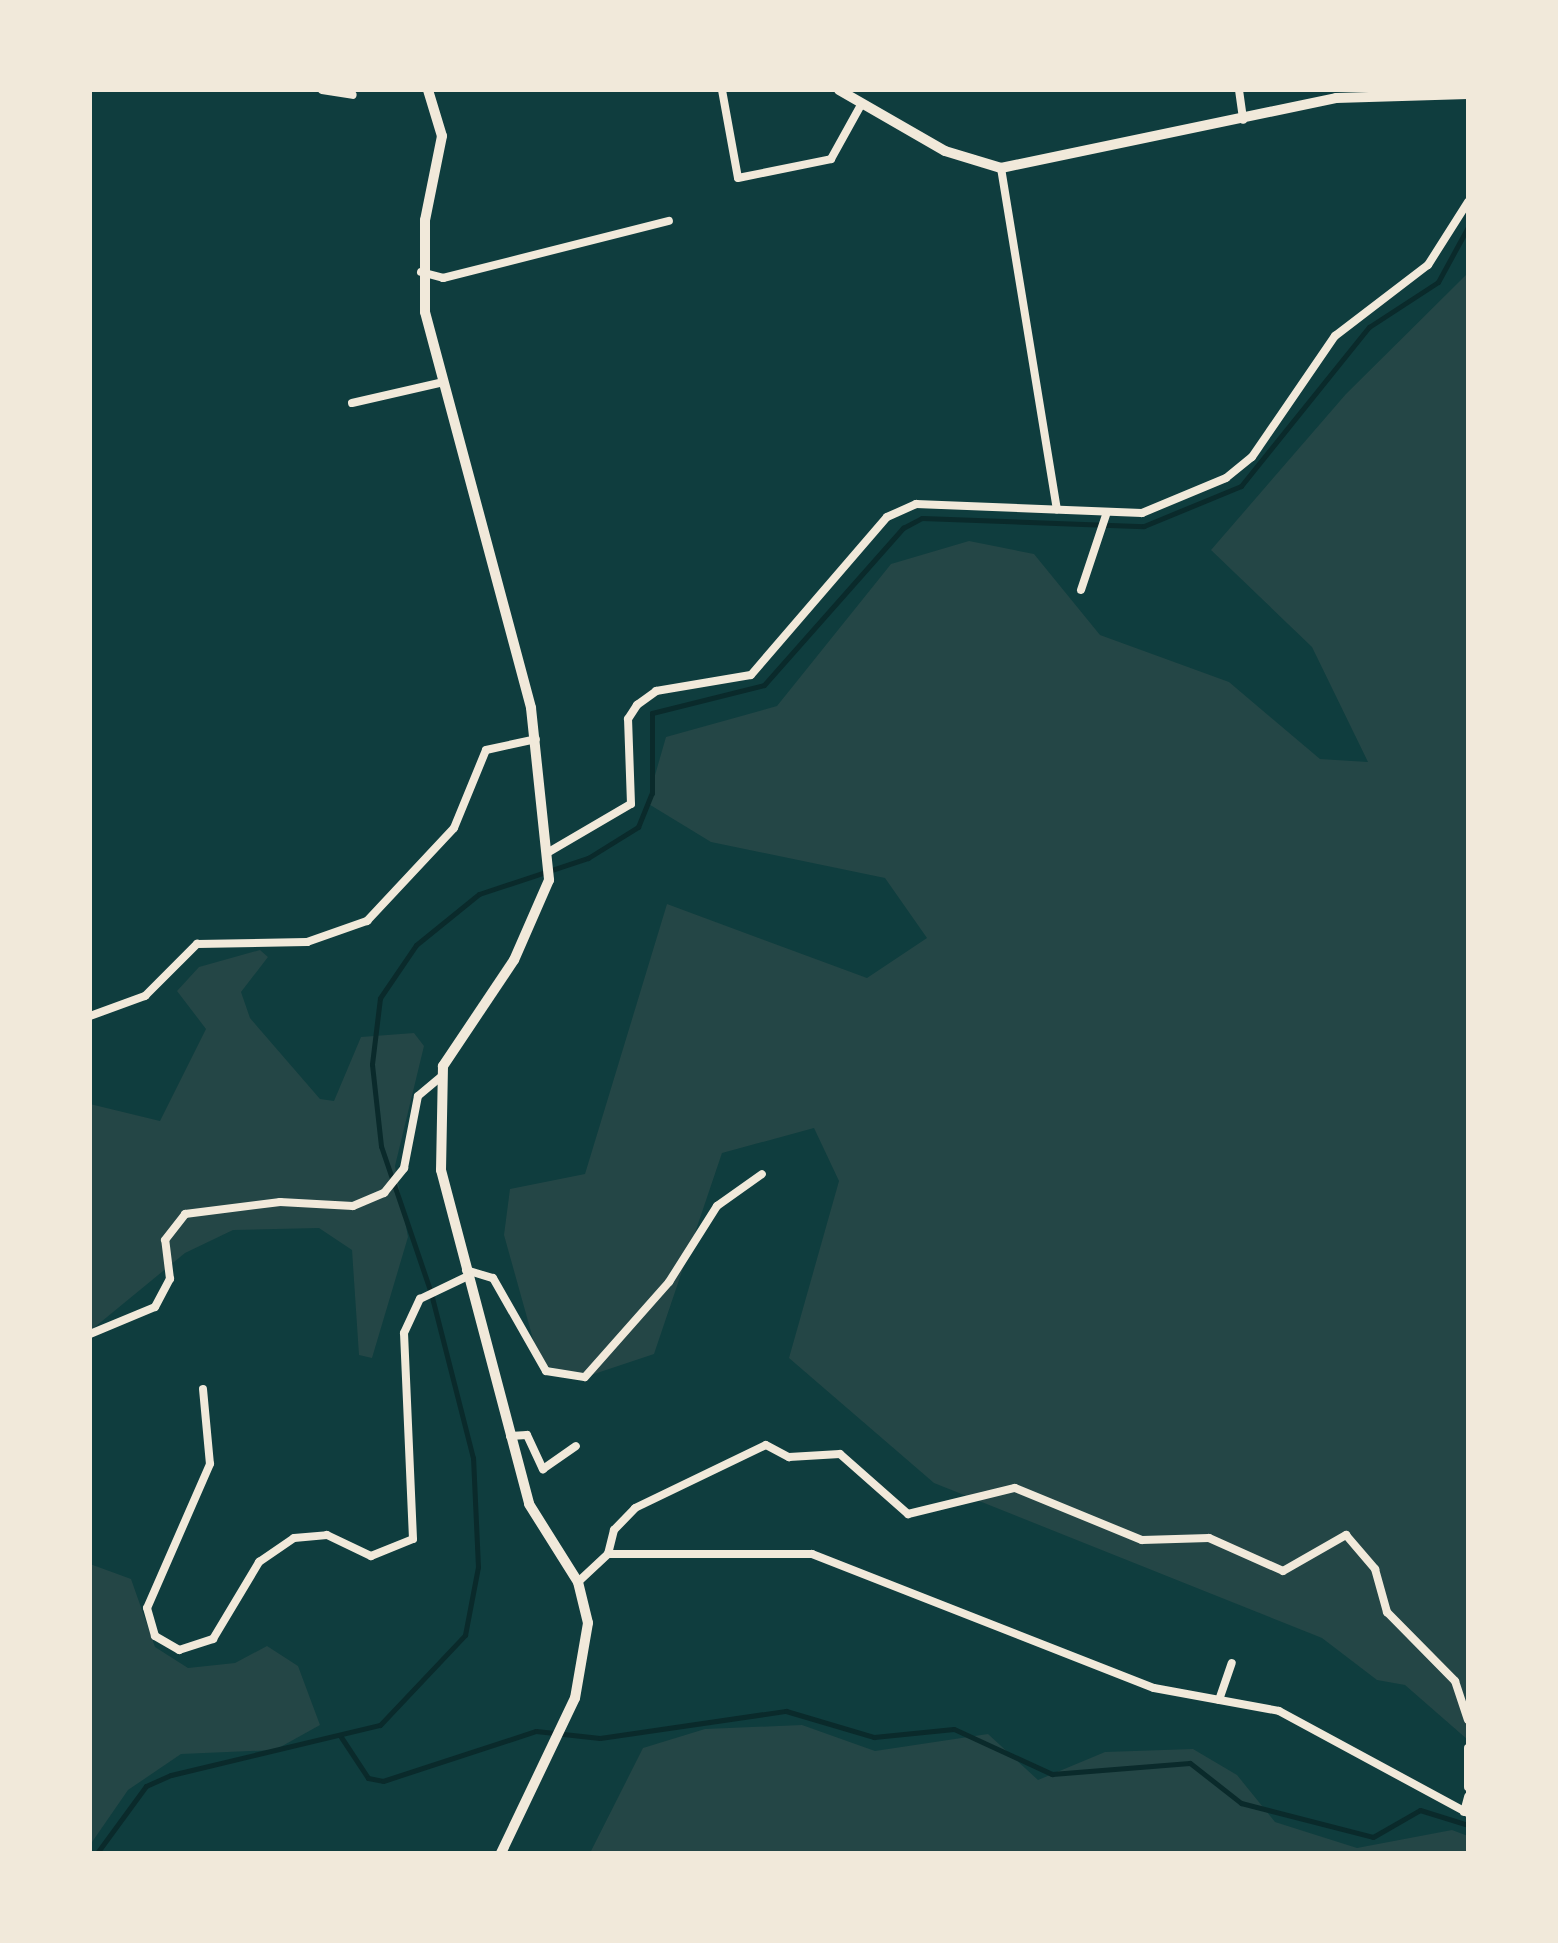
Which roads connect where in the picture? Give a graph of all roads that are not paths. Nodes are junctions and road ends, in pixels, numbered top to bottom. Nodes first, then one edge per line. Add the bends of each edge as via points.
1 (322, 90) edge
2 (428, 90) edge
3 (722, 90) edge
4 (839, 90) edge
5 (1239, 90) edge
6 (1468, 94) edge
7 (353, 95) dead end
8 (862, 103) junction
9 (1244, 121) junction
10 (1001, 168) junction
11 (1468, 202) edge
12 (668, 221) dead end
13 (421, 272) junction
14 (444, 382) junction
15 (352, 404) dead end
16 (1057, 509) junction
17 (1107, 512) junction
18 (1081, 590) dead end
19 (536, 738) junction
20 (548, 859) junction
21 (90, 1016) edge
22 (441, 1077) junction
23 (762, 1174) dead end
24 (467, 1273) junction
25 (90, 1334) edge
26 (204, 1389) dead end
27 (510, 1436) junction
28 (576, 1446) dead end
29 (608, 1554) junction
30 (578, 1582) junction
31 (1232, 1663) dead end
32 (1219, 1700) junction
33 (1468, 1720) edge
34 (1468, 1748) edge
35 (1468, 1787) edge
36 (1468, 1796) edge
37 (1466, 1812) edge
38 (500, 1853) edge

1 - 7 street
2 - 13 street via 442,136
3 - 8 street via 738,178 831,159
4 - 8 street
5 - 9 street
6 - 9 street via 1389,90
8 - 10 street via 946,151
9 - 10 street
10 - 16 street
11 - 17 street via 1428,266 1335,336 1252,457 1160,510
12 - 13 street via 442,278
13 - 14 street
14 - 15 street
14 - 19 street
16 - 17 street
16 - 20 street via 916,504 888,517 751,676 656,692 637,704 628,719 631,804
17 - 18 street
19 - 20 street
19 - 21 street via 486,750 454,828 367,921 307,942 197,944 145,996
20 - 22 street via 548,880 514,960 460,1028
22 - 24 street via 440,1170
22 - 25 street via 418,1096 404,1168 384,1193 353,1206 280,1202 185,1214 165,1240 170,1278 156,1307
23 - 24 street via 717,1206 669,1282 586,1377 546,1371 492,1278
24 - 26 street via 420,1299 404,1333 413,1539 371,1556 327,1535 294,1538 259,1562 212,1639 179,1650 154,1636 148,1608 210,1464
24 - 27 street
27 - 28 street via 527,1435 543,1470
27 - 30 street via 536,1524
29 - 30 street
29 - 32 street via 812,1554 1154,1688
29 - 33 street via 635,1508 766,1444 790,1457 840,1454 908,1514 1016,1488 1142,1540 1209,1538 1282,1571 1346,1535 1375,1569 1387,1612 1454,1681
30 - 38 street via 588,1643 559,1732
31 - 32 street
32 - 37 street via 1279,1711
34 - 35 street
36 - 37 street

